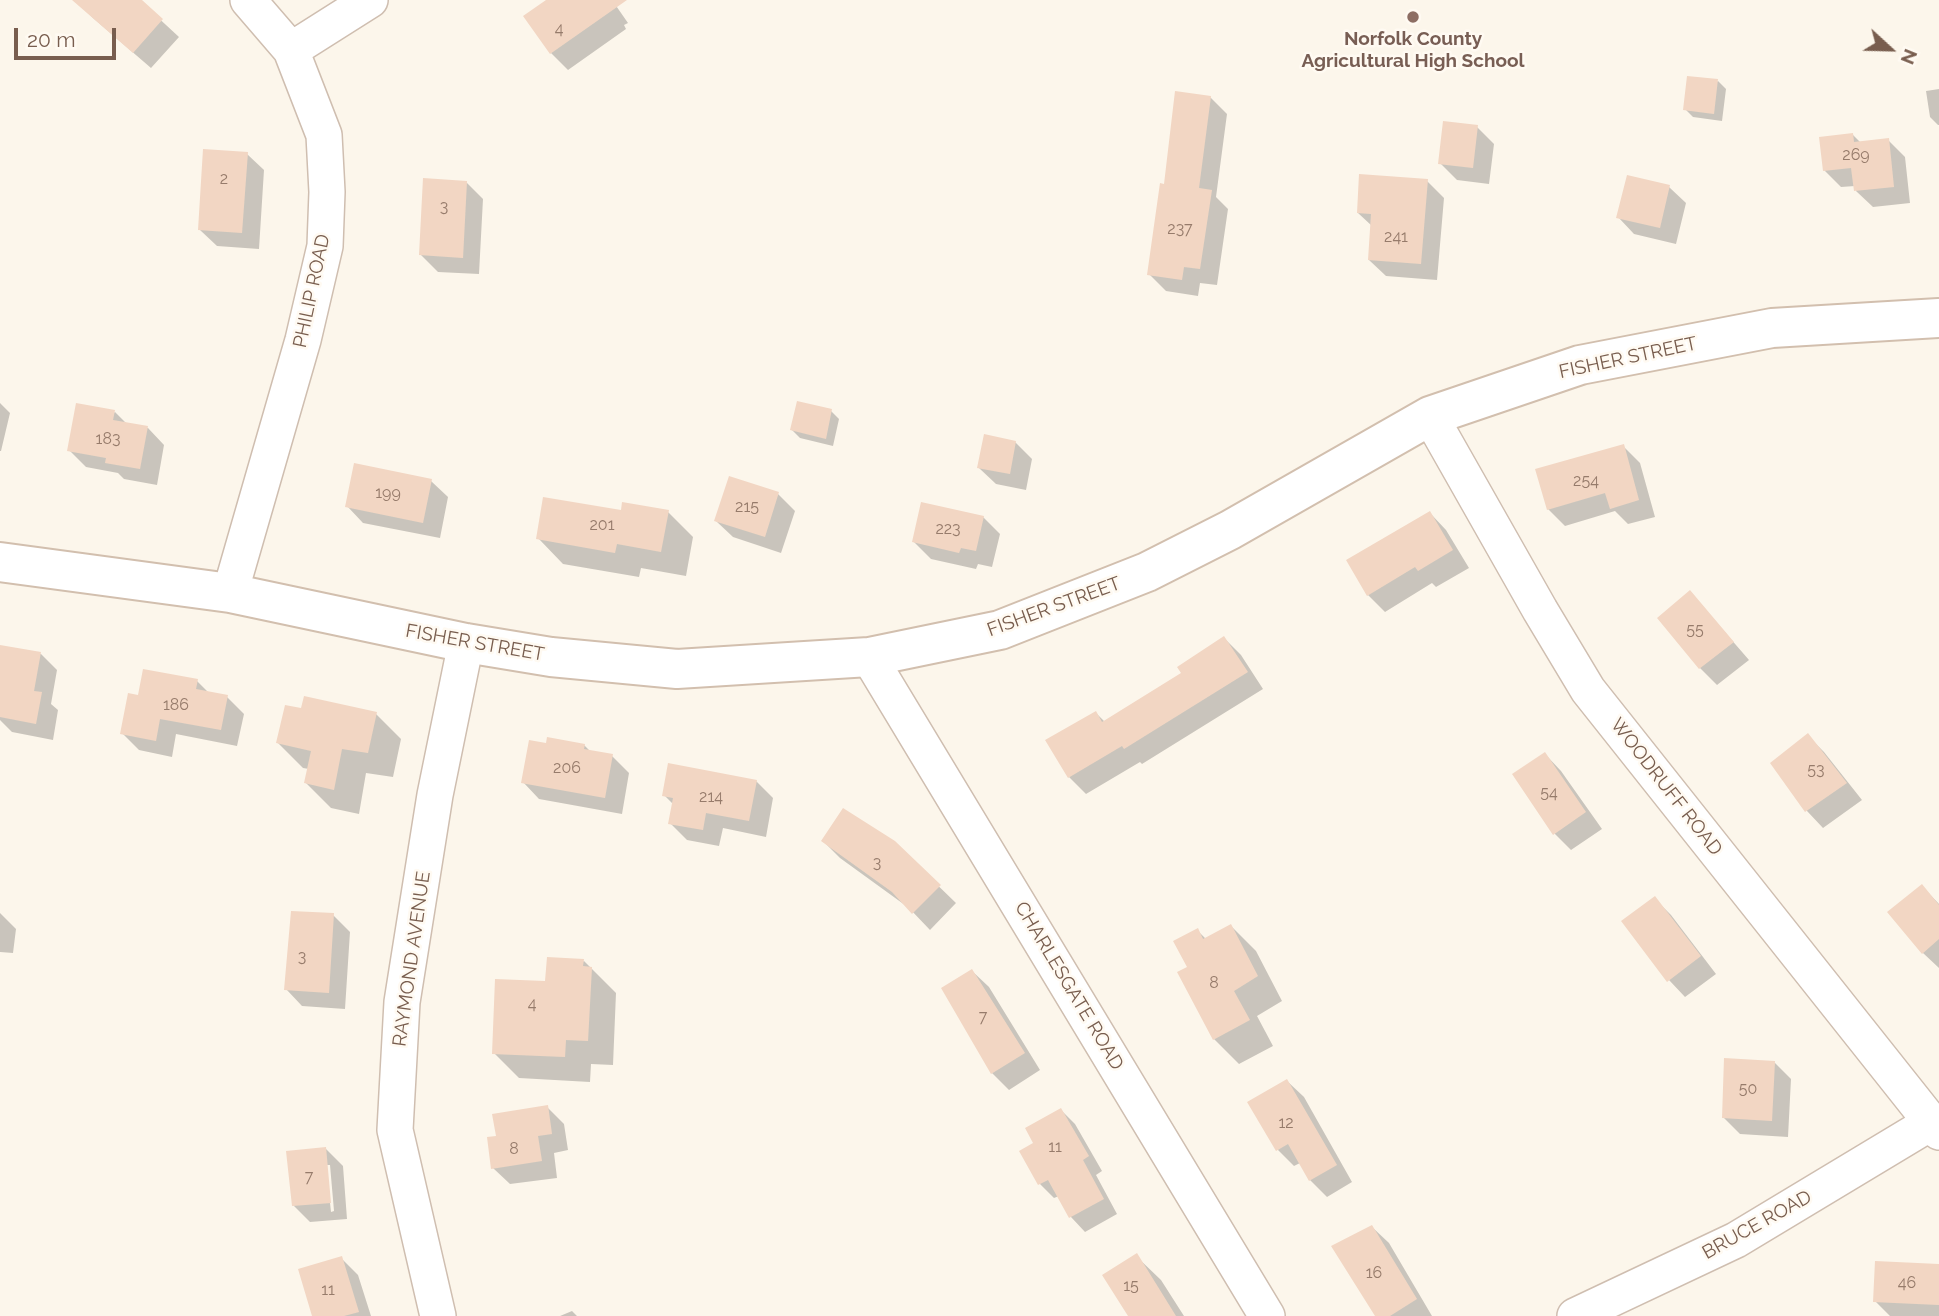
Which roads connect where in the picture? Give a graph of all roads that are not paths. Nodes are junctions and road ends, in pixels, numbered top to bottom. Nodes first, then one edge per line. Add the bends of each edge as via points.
1 (248, 0) edge
2 (370, 0) edge
3 (290, 50) junction
4 (1939, 318) edge
5 (1430, 416) junction
6 (0, 562) edge
7 (230, 593) junction
8 (466, 643) junction
9 (869, 656) junction
10 (1936, 1127) edge
11 (438, 1316) edge
12 (1267, 1316) edge
13 (1575, 1316) edge

1 - 3 street, PHILIP ROAD
2 - 3 street
3 - 7 street, PHILIP ROAD via 324,135 324,246 303,340
4 - 5 main road, FISHER STREET via 1772,328 1580,365
5 - 9 main road, FISHER STREET via 1147,572 1000,630
5 - 10 street, WOODRUFF ROAD via 1588,690
6 - 7 main road, FISHER STREET
7 - 8 main road, FISHER STREET
8 - 9 main road, FISHER STREET via 677,669
8 - 11 street, RAYMOND AVENUE via 435,795 402,1002 394,1130
9 - 12 street, CHARLESGATE ROAD
10 - 13 street, BRUCE ROAD via 1736,1240

